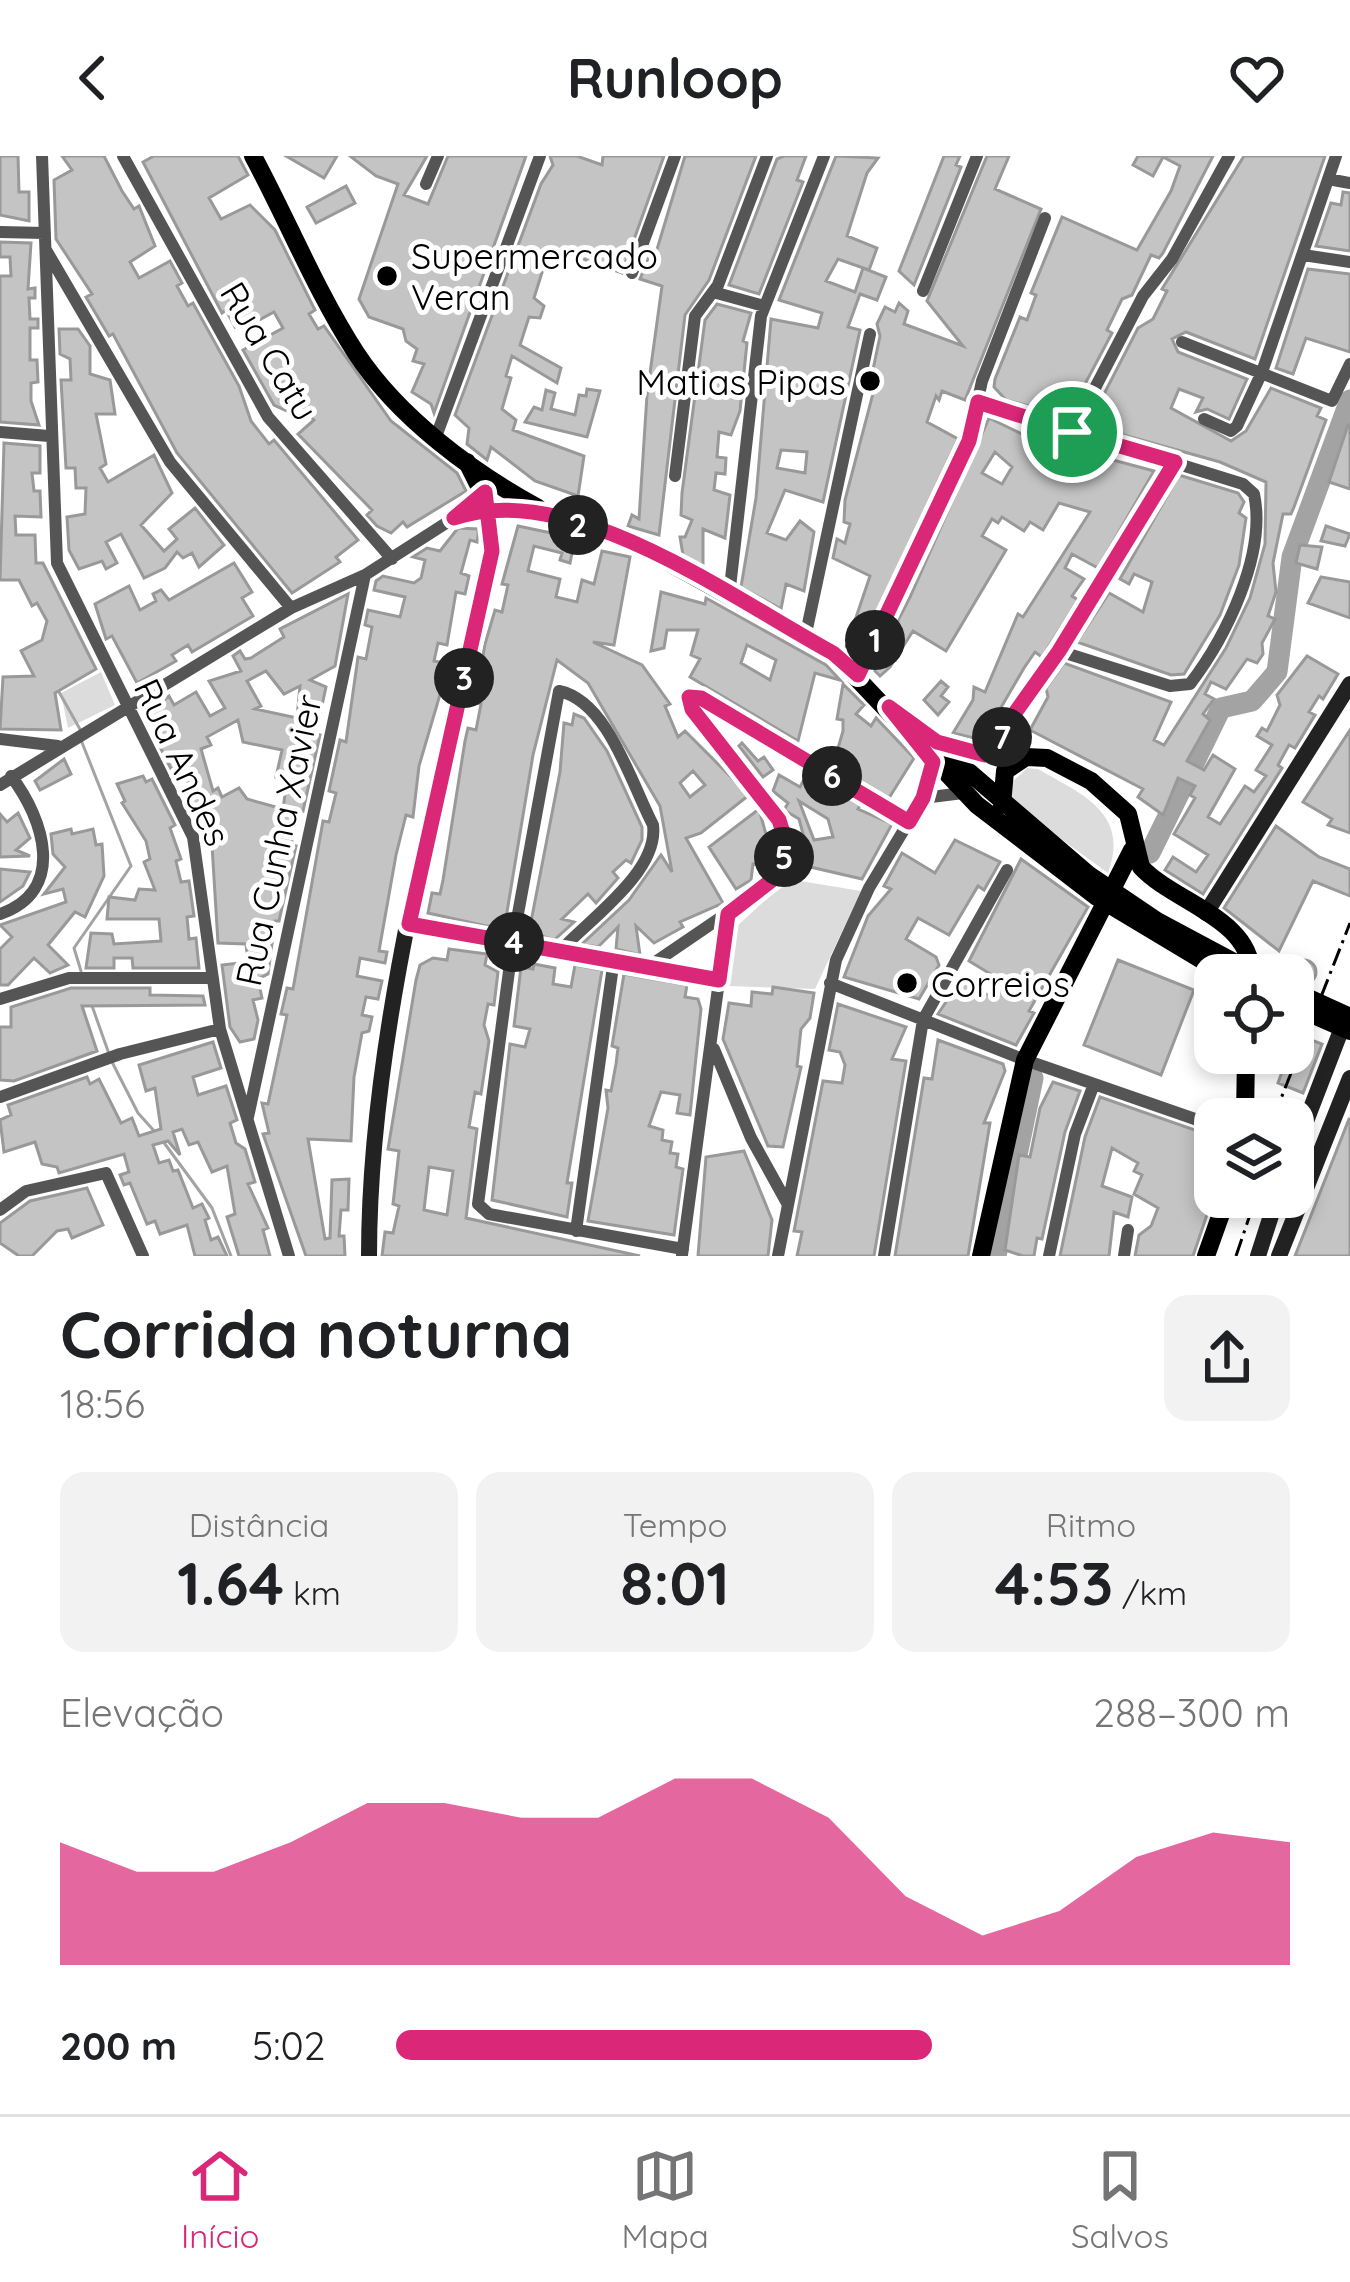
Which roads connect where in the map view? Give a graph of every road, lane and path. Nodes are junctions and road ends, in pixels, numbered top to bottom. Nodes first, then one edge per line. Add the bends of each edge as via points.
1 (43, 156) edge
2 (123, 156) edge
3 (253, 156) edge
4 (438, 156) edge
5 (541, 156) edge
6 (675, 156) edge
7 (767, 156) edge
8 (824, 156) edge
9 (977, 156) edge
10 (1229, 156) edge
11 (1336, 156) edge
12 (1328, 179) junction
13 (1350, 183) edge
14 (425, 184) dead end
15 (1045, 218) dead end
16 (0, 232) edge
17 (45, 233) junction
18 (45, 249) junction
19 (1303, 255) junction
20 (1350, 262) edge
21 (632, 273) dead end
22 (68, 286) junction
23 (923, 290) dead end
24 (713, 292) junction
25 (48, 294) junction
26 (764, 306) junction
27 (870, 334) dead end
28 (1182, 342) dead end
29 (1350, 364) edge
30 (1262, 373) junction
31 (978, 402) junction
32 (1204, 419) dead end
33 (0, 432) edge
34 (1072, 432) junction
35 (437, 434) junction
36 (49, 436) junction
37 (1175, 462) junction
38 (675, 476) dead end
39 (502, 499) junction
40 (392, 559) junction
41 (365, 575) junction
42 (729, 596) junction
43 (291, 608) junction
44 (805, 638) junction
45 (1059, 651) junction
46 (858, 675) junction
47 (1350, 685) edge
48 (126, 706) junction
49 (0, 740) edge
50 (58, 746) junction
51 (935, 752) junction
52 (985, 755) junction
53 (1030, 755) junction
54 (5, 780) edge
55 (964, 793) junction
56 (923, 798) junction
57 (1002, 805) junction
58 (909, 822) junction
59 (1016, 827) junction
60 (1132, 850) junction
61 (1007, 870) dead end
62 (1120, 875) junction
63 (1151, 879) junction
64 (0, 914) edge
65 (728, 914) junction
66 (1205, 914) junction
67 (409, 924) junction
68 (513, 941) junction
69 (561, 950) junction
70 (1221, 954) edge
71 (1246, 954) edge
72 (1194, 955) edge
73 (614, 959) junction
74 (651, 965) junction
75 (211, 978) junction
76 (719, 980) junction
77 (830, 983) junction
78 (0, 999) edge
79 (1314, 999) edge
80 (1350, 1012) edge
81 (1314, 1015) edge
82 (923, 1020) junction
83 (220, 1029) junction
84 (1350, 1031) edge
85 (713, 1048) junction
86 (1024, 1060) junction
87 (1350, 1078) edge
88 (1094, 1084) junction
89 (0, 1097) edge
90 (1314, 1102) edge
91 (248, 1118) junction
92 (1194, 1119) edge
93 (787, 1203) junction
94 (0, 1210) edge
95 (1220, 1218) edge
96 (1270, 1218) edge
97 (1128, 1230) dead end
98 (576, 1231) junction
99 (682, 1253) edge
100 (143, 1256) edge
101 (289, 1256) edge
102 (369, 1256) edge
103 (778, 1256) edge
104 (884, 1256) edge
105 (981, 1256) edge
106 (1049, 1256) edge
107 (1124, 1256) edge
108 (1206, 1256) edge
109 (1258, 1256) edge
110 (1279, 1256) edge

1 - 17 street, Rua Andes
2 - 40 street, Rua Catu via 255,398
3 - 35 main road via 358,356 400,406
4 - 14 street
5 - 35 street
6 - 21 street
7 - 24 street
8 - 26 street
9 - 23 street
10 - 34 street via 1142,296
11 - 12 street
12 - 13 street
12 - 19 street
15 - 31 street
16 - 17 street
17 - 18 street, Rua Andes
18 - 22 street
18 - 25 street, Rua Andes
19 - 20 street
19 - 30 street
22 - 25 street
22 - 43 street via 170,462
24 - 26 street
24 - 38 street via 695,316
25 - 36 street, Rua Andes
26 - 42 street
27 - 44 street
28 - 30 street
29 - 30 street via 1332,401
30 - 32 street via 1236,429
31 - 34 street
31 - 46 street via 969,441
33 - 36 street
34 - 37 street
35 - 39 main road
36 - 48 street, Rua Andes via 57,563
37 - 45 street
37 - 45 street via 1243,484 1256,506 1236,597 1184,688
39 - 40 street via 454,518
39 - 42 main road via 628,540
39 - 67 main road
40 - 41 street
41 - 43 street
41 - 91 street, Rua Cunha Xavier
42 - 44 main road
43 - 48 street
44 - 46 main road
45 - 52 street
46 - 51 main road
47 - 66 main road
48 - 50 street
48 - 75 street, Rua Andes via 194,837
49 - 50 street
50 - 54 street
51 - 52 main road
51 - 55 main road
51 - 56 street
51 - 57 main road
52 - 53 main road
53 - 57 main road via 1005,771
53 - 60 main road via 1112,795 1128,814
54 - 64 street via 40,827 44,858 32,894
55 - 56 street
55 - 59 main road
56 - 58 street
57 - 59 main road
58 - 65 street via 689,697 779,820 786,842 781,873
58 - 77 street via 869,888
59 - 70 main road via 1156,921
59 - 72 main road via 1097,897
60 - 62 main road
60 - 63 main road
61 - 82 street
62 - 63 main road
62 - 86 main road
63 - 66 main road
65 - 74 street
65 - 76 street
66 - 71 main road via 1238,937
67 - 68 street
67 - 102 main road via 377,1124
68 - 69 street
68 - 69 street via 559,691 580,696 595,713 655,838 644,863
68 - 98 street via 478,1204 489,1214
69 - 73 street
73 - 74 street
73 - 98 street
74 - 76 street
75 - 78 street via 69,978
75 - 83 street, Rua Andes
76 - 85 street
77 - 82 street
77 - 93 street
79 - 80 main road
80 - 90 main road
81 - 84 main road
82 - 86 street
82 - 104 street
83 - 89 street
83 - 91 street, Rua Andes
85 - 93 street
85 - 99 street
86 - 88 street
86 - 105 main road
87 - 110 main road
88 - 92 street
88 - 106 street
91 - 101 street, Rua Andes
93 - 103 street
94 - 100 street via 26,1191 106,1172
95 - 108 main road
96 - 109 main road
97 - 107 street
98 - 99 street

